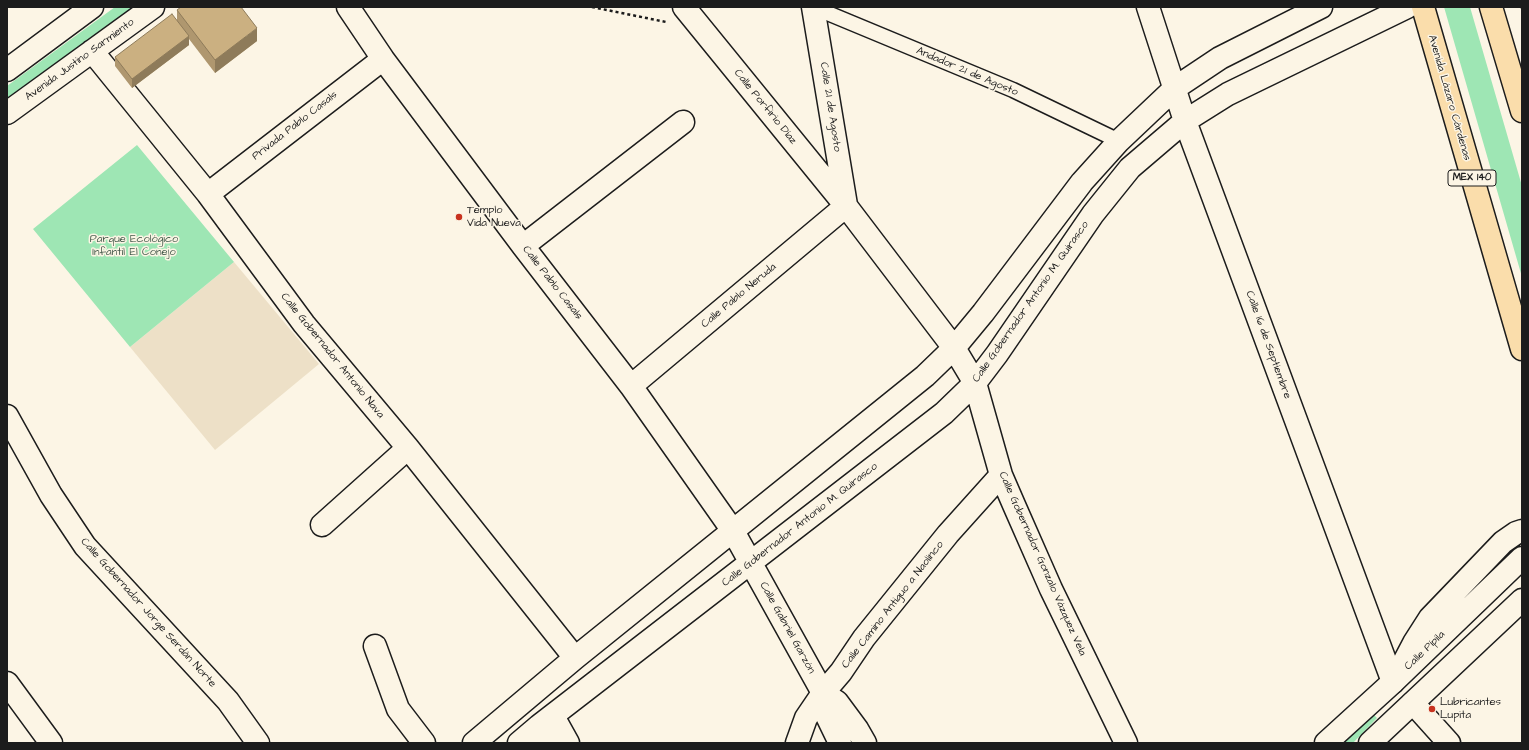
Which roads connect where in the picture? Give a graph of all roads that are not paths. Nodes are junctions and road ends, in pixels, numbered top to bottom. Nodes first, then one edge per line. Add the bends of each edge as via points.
1 (92, 7) edge
2 (153, 7) edge
3 (348, 7) edge
4 (684, 7) edge
5 (813, 7) edge
6 (1148, 7) edge
7 (1320, 7) edge
8 (1407, 7) edge
9 (1423, 7) edge
10 (1491, 7) edge
11 (92, 51) junction
12 (383, 59) junction
13 (7, 70) edge
14 (1175, 88) junction
15 (1522, 111) edge
16 (7, 113) edge
17 (1185, 121) junction
18 (683, 122) dead end
19 (1119, 140) junction
20 (208, 194) junction
21 (846, 206) junction
22 (523, 246) junction
23 (954, 348) junction
24 (1522, 349) edge
25 (975, 383) junction
26 (631, 386) junction
27 (7, 416) edge
28 (408, 448) junction
29 (1001, 475) junction
30 (322, 525) dead end
31 (733, 531) junction
32 (1519, 532) edge
33 (1522, 558) edge
34 (752, 563) junction
35 (1522, 600) edge
36 (1522, 621) edge
37 (375, 646) dead end
38 (575, 658) junction
39 (1393, 682) junction
40 (7, 683) edge
41 (823, 693) junction
42 (1412, 703) junction
43 (547, 728) edge
44 (51, 743) edge
45 (258, 743) edge
46 (424, 743) edge
47 (474, 743) edge
48 (519, 743) edge
49 (568, 743) edge
50 (797, 743) edge
51 (840, 743) edge
52 (865, 743) edge
53 (1126, 743) edge
54 (1326, 743) edge
55 (1370, 743) edge
56 (1449, 743) edge

1 - 13 street
2 - 11 street, Avenida Justino Sarmiento
3 - 12 street, Calle Pablo Casals
4 - 21 street, Calle Porfirio Díaz
5 - 19 lane, Andador 21 de Agosto via 1013,90
5 - 21 street, Calle 21 de Agosto
6 - 14 street, Calle 16 de Septiembre
7 - 14 street via 1220,58
8 - 17 street, Calle Gobernador Antonio M. Quirasco via 1228,94
9 - 24 highway, Avenida Lázaro Cárdenas / MEX 140
10 - 15 highway
11 - 16 street, Avenida Justino Sarmiento
11 - 20 street, Calle Gobernador Antonio Nava
12 - 20 street, Privada Pablo Casals
12 - 22 street, Calle Pablo Casals
14 - 17 street, Calle 16 de Septiembre
14 - 19 street
17 - 25 street, Calle Gobernador Antonio M. Quirasco via 1130,168 1093,214
17 - 39 street, Calle 16 de Septiembre
18 - 22 street
19 - 23 street via 1082,182
20 - 28 street, Calle Gobernador Antonio Nava via 304,324
21 - 23 street, Calle Gobernador Gonzalo Vázquez Vela
21 - 26 street, Calle Pablo Neruda
22 - 26 street, Calle Pablo Casals
23 - 25 street, Calle Gobernador Gonzalo Vázquez Vela
23 - 31 street via 925,376
25 - 29 street, Calle Gobernador Gonzalo Vázquez Vela
25 - 34 street, Calle Gobernador Antonio M. Quirasco via 944,413
26 - 31 street, Calle Pablo Casals
27 - 45 street, Calle Gobernador Jorge Serdán Norte via 51,495 85,546 228,701
28 - 30 street
28 - 38 street, Calle Gobernador Antonio Nava
29 - 41 street, Calle Camino Antiguo a Naolinco via 948,534
29 - 53 street, Calle Gobernador Gonzalo Vázquez Vela via 1051,589
31 - 34 street, Calle Pablo Casals
31 - 38 street
32 - 39 street via 1503,542 1430,618
33 - 39 street, Calle Pípila
34 - 41 street, Calle Gabriel Garzón
34 - 43 street, Calle Gobernador Antonio M. Quirasco
35 - 42 street
36 - 42 street via 1449,686
37 - 46 street via 398,709
38 - 47 street
39 - 54 street, Calle Pípila
40 - 44 street
41 - 50 street, Calle Camino Antiguo a Naolinco via 806,718
41 - 51 street, Calle Gabriel Garzón via 825,712
41 - 52 street, Calle Gabriel Garzón via 837,702
42 - 55 street
42 - 56 street
43 - 48 street, Calle Gobernador Antonio M. Quirasco
43 - 49 street

